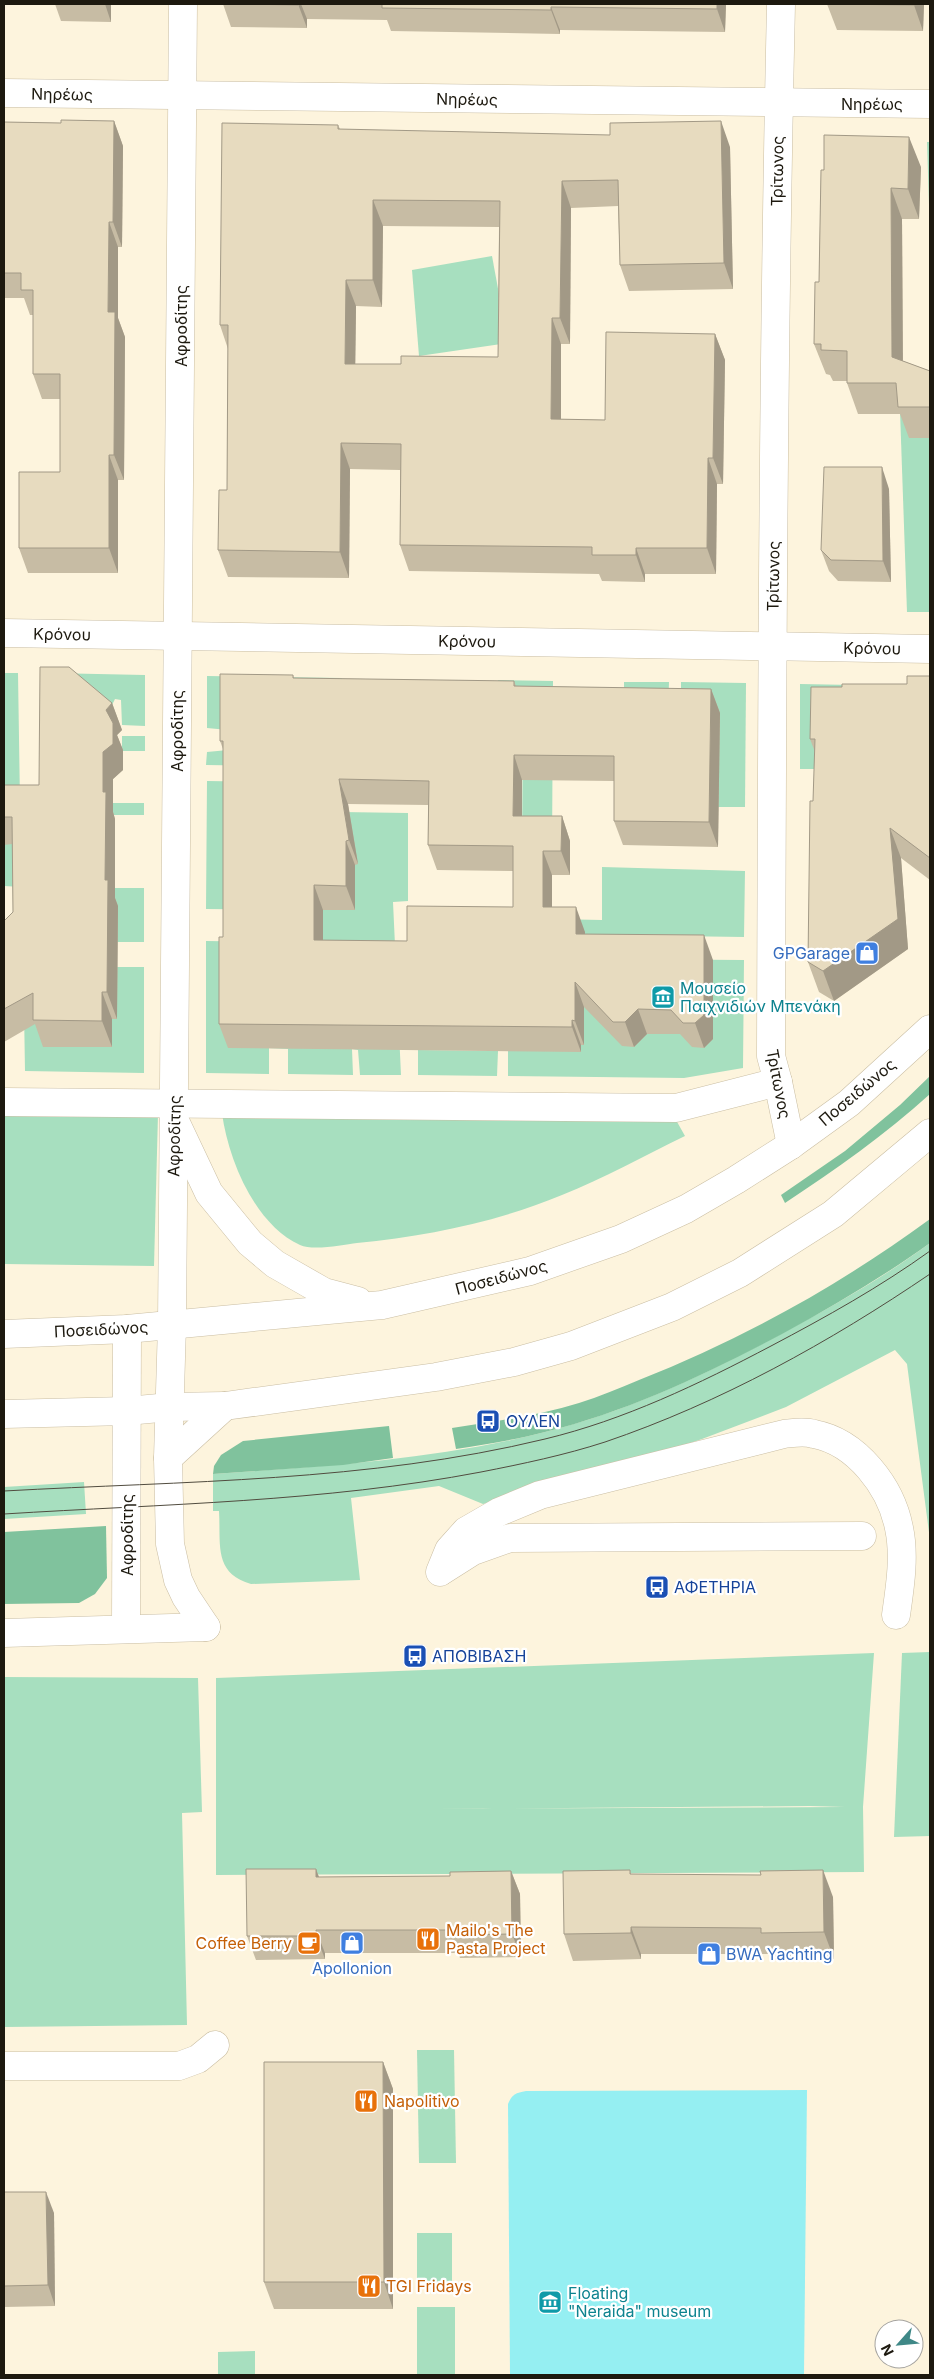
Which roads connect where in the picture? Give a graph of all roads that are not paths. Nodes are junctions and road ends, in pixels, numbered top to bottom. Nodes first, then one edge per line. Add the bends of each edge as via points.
1 (184, 4) edge
2 (781, 4) edge
3 (4, 93) edge
4 (183, 95) junction
5 (778, 102) junction
6 (930, 104) edge
7 (4, 633) edge
8 (178, 636) junction
9 (772, 646) junction
10 (930, 649) edge
11 (930, 1028) edge
12 (778, 1082) junction
13 (4, 1102) edge
14 (174, 1112) junction
15 (930, 1133) edge
16 (791, 1145) junction
17 (382, 1305) junction
18 (172, 1324) junction
19 (127, 1329) junction
20 (4, 1334) edge
21 (225, 1406) junction
22 (170, 1407) junction
23 (127, 1411) junction
24 (4, 1414) edge
25 (168, 1458) junction
26 (862, 1536) dead end
27 (896, 1615) dead end
28 (126, 1629) junction
29 (4, 1632) edge
30 (215, 2046) dead end
31 (4, 2066) edge

1 - 4 main road, Αφροδίτης
2 - 5 main road, Τρίτωνος
3 - 4 main road, Νηρέως
4 - 5 main road, Νηρέως
4 - 8 main road, Αφροδίτης
5 - 6 main road, Νηρέως
5 - 9 main road, Τρίτωνος
7 - 8 main road, Κρόνου
8 - 9 main road, Κρόνου
8 - 14 main road, Αφροδίτης
9 - 10 main road, Κρόνου
9 - 12 main road, Τρίτωνος via 771,1056
11 - 16 main road, Ποσειδώνος via 848,1103
12 - 14 main road via 676,1108
12 - 16 main road, Τρίτωνος
13 - 14 main road
14 - 17 main road via 210,1193 250,1244 275,1264 324,1292
14 - 18 main road, Αφροδίτης
15 - 21 main road via 833,1214 740,1273 621,1328 514,1362 436,1377
16 - 17 main road, Ποσειδώνος via 686,1209 621,1239 530,1271
17 - 18 main road, Ποσειδώνος
18 - 19 main road, Ποσειδώνος
18 - 22 main road, Αφροδίτης
19 - 20 main road, Ποσειδώνος
19 - 23 main road, Αφροδίτης
21 - 22 main road
21 - 25 main road
22 - 23 main road
22 - 25 main road, Αφροδίτης
23 - 24 main road
23 - 28 main road, Αφροδίτης
25 - 28 main road, Αφροδίτης via 173,1562 186,1597 206,1627
26 - 27 main road via 510,1538 473,1551 440,1572 450,1550 466,1532 499,1512 540,1495 801,1432 830,1440 858,1457 888,1496 899,1527 901,1544 901,1582
28 - 29 main road
30 - 31 main road via 198,2059 179,2066

